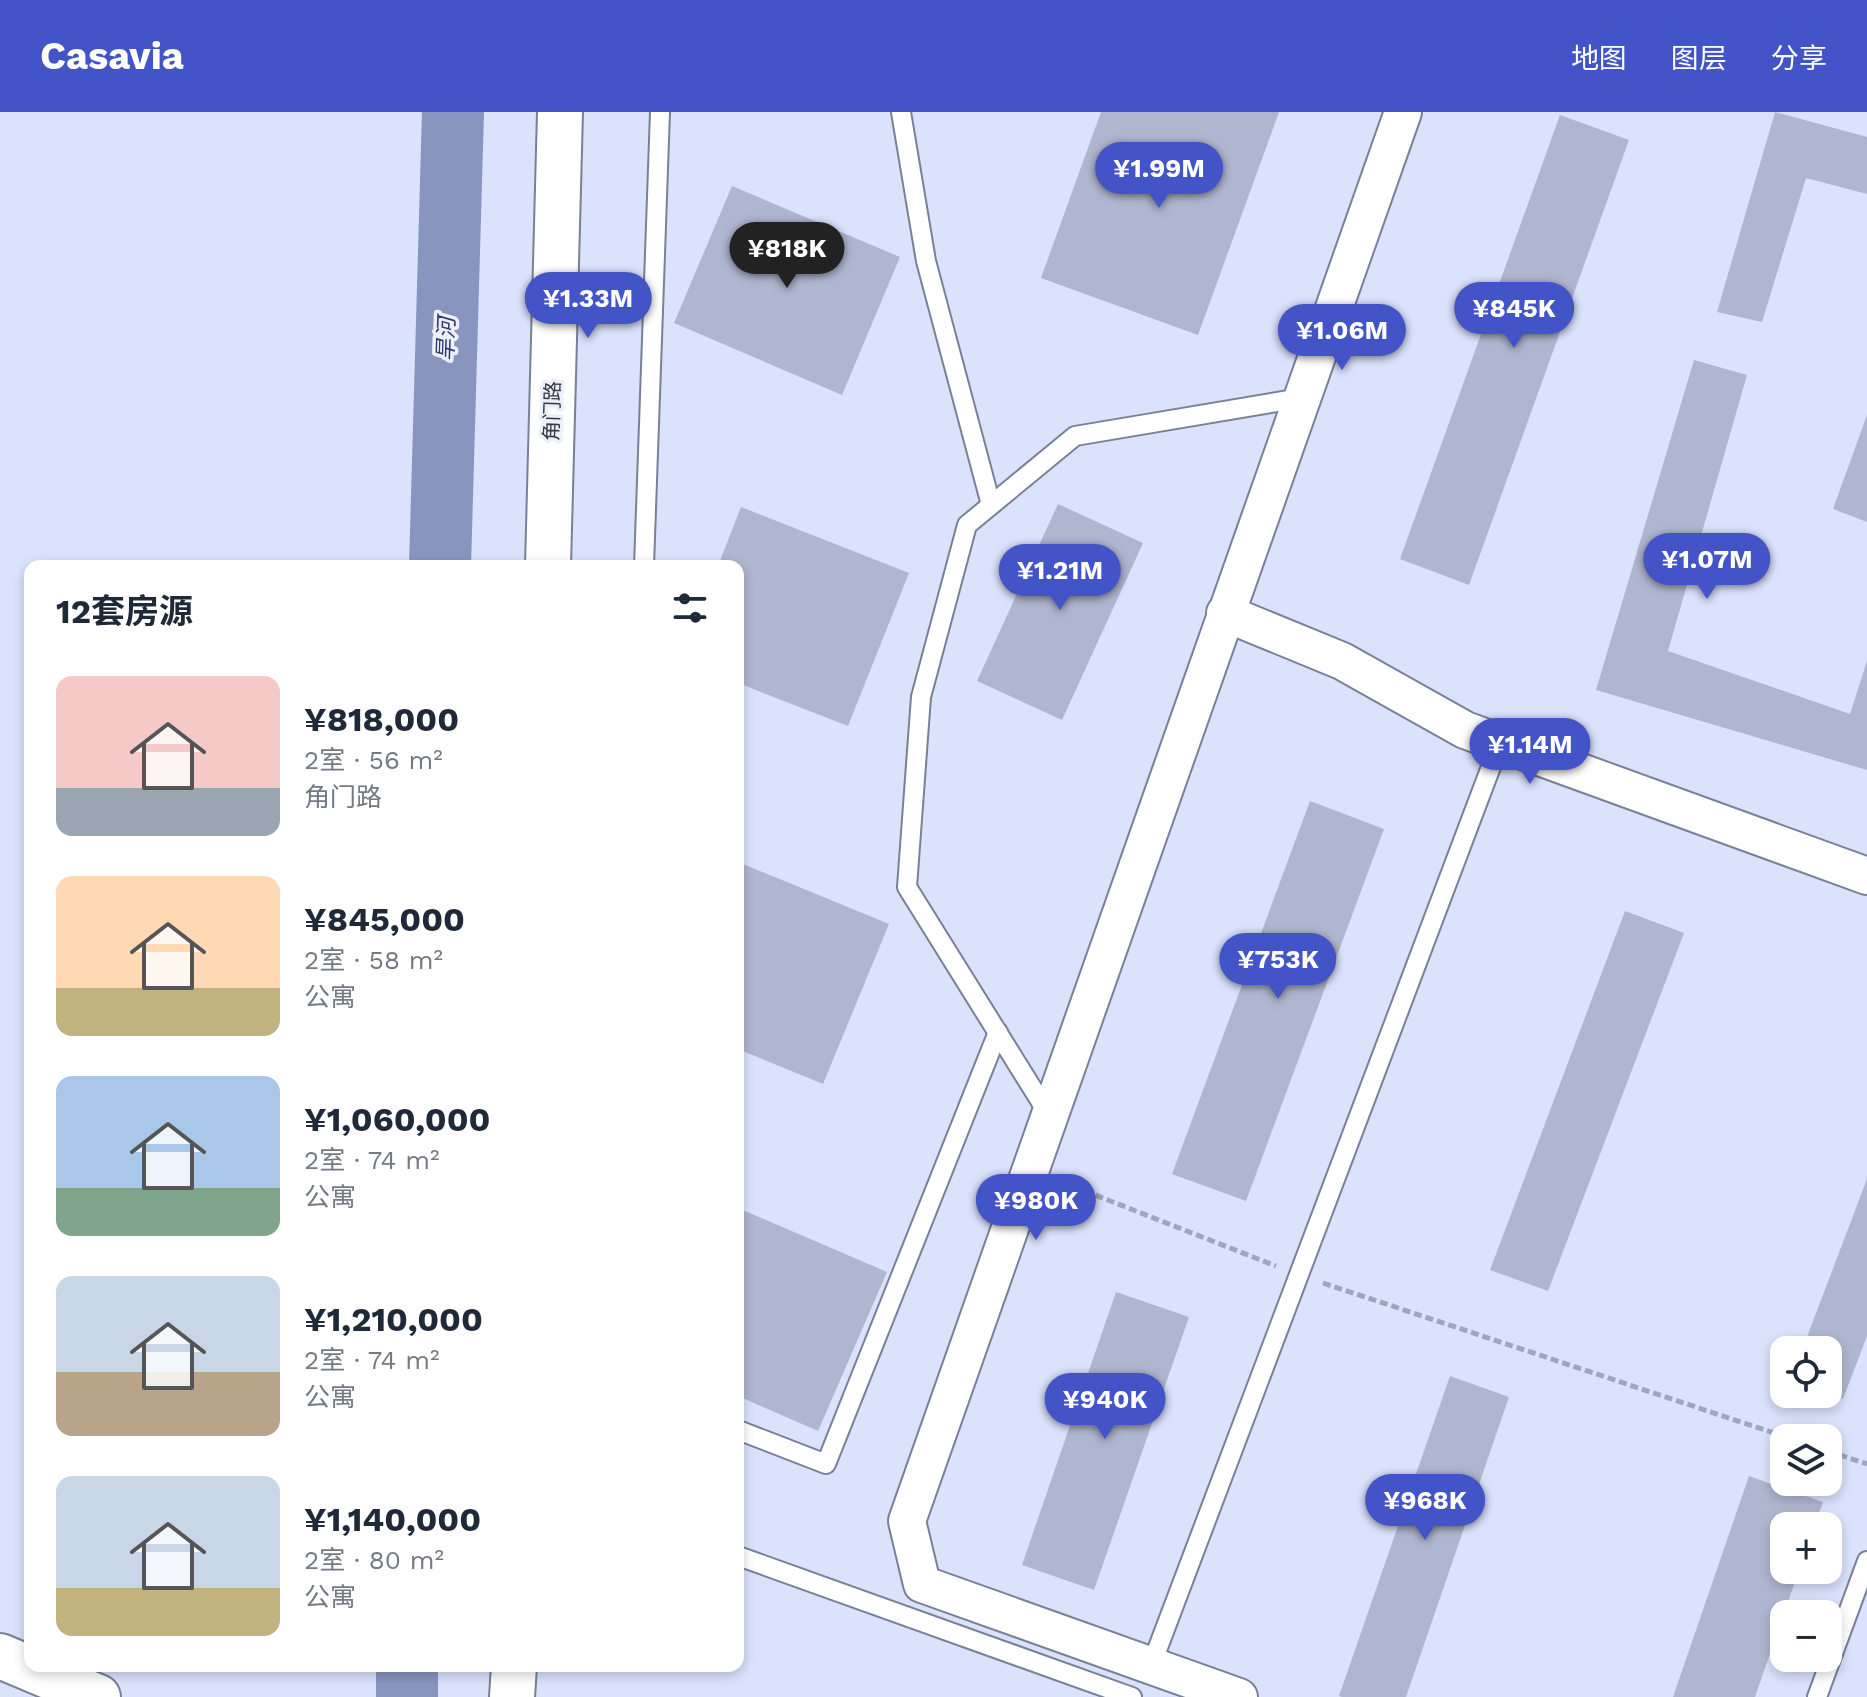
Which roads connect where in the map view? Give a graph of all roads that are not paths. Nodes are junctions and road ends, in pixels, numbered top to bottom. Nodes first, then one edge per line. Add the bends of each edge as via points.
1 (560, 112) edge
2 (660, 112) edge
3 (901, 112) edge
4 (1403, 112) edge
5 (1301, 398) junction
6 (991, 505) junction
7 (548, 560) edge
8 (644, 560) edge
9 (1225, 613) junction
10 (1500, 743) junction
11 (1867, 876) edge
12 (998, 1032) junction
13 (1049, 1115) junction
14 (744, 1432) edge
15 (744, 1558) edge
16 (1867, 1561) edge
17 (0, 1656) edge
18 (24, 1666) edge
19 (1151, 1666) junction
20 (38, 1672) edge
21 (514, 1672) edge
22 (98, 1697) edge
23 (512, 1697) edge
24 (1132, 1697) edge
25 (1239, 1697) edge
26 (1817, 1697) edge

1 - 7 street, 角门路
2 - 8 lane
3 - 6 lane via 926,261
4 - 5 street
5 - 6 lane via 1075,436
5 - 9 street
6 - 12 lane via 967,525 921,697 907,887
9 - 10 street via 1342,661 1465,730
9 - 13 street
10 - 11 street
10 - 19 lane
12 - 13 lane
12 - 14 lane via 826,1464
13 - 19 street via 907,1521 922,1584
15 - 24 lane
16 - 26 lane
17 - 18 street
19 - 25 street
20 - 22 street
21 - 23 street

